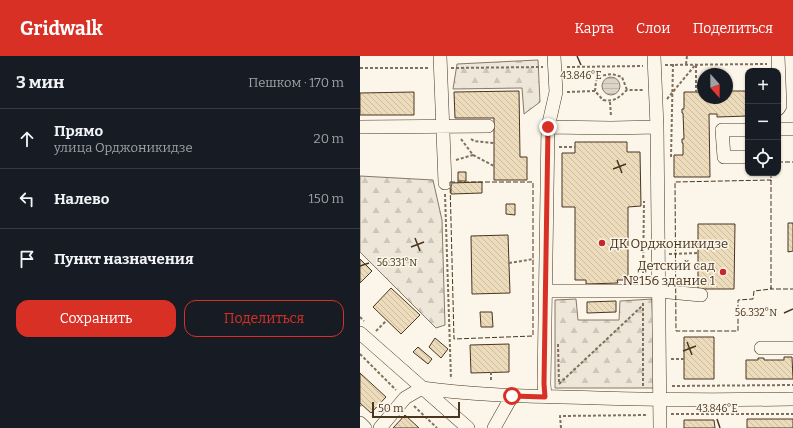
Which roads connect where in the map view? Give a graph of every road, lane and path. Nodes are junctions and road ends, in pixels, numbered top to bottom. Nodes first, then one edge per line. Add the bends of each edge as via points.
1 (687, 56) edge
2 (778, 60) edge
3 (654, 61) edge
4 (441, 62) edge
5 (554, 62) edge
6 (686, 64) junction
7 (696, 64) junction
8 (360, 68) edge
9 (627, 90) junction
10 (595, 91) junction
11 (656, 91) junction
12 (556, 92) junction
13 (696, 92) dead end
14 (780, 104) edge
15 (656, 109) junction
16 (488, 126) dead end
17 (360, 127) edge
18 (448, 127) junction
19 (548, 127) junction
20 (657, 127) junction
21 (781, 129) edge
22 (793, 129) edge
23 (745, 130) edge
24 (554, 147) dead end
25 (575, 147) dead end
26 (473, 155) junction
27 (745, 157) edge
28 (444, 166) junction
29 (494, 166) dead end
30 (445, 183) joint
31 (644, 199) dead end
32 (698, 253) dead end
33 (658, 254) junction
34 (546, 259) junction
35 (509, 263) dead end
36 (546, 291) junction
37 (643, 291) junction
38 (658, 291) junction
39 (701, 295) dead end
40 (643, 305) junction
41 (386, 320) dead end
42 (360, 332) edge
43 (376, 332) dead end
44 (761, 348) dead end
45 (793, 348) edge
46 (670, 359) dead end
47 (684, 359) dead end
48 (491, 372) dead end
49 (484, 383) dead end
50 (566, 384) dead end
51 (660, 386) junction
52 (793, 386) edge
53 (451, 387) junction
54 (422, 388) junction
55 (512, 396) junction
56 (545, 397) junction
57 (793, 399) edge
58 (660, 400) junction
59 (360, 423) edge
60 (383, 426) edge
61 (365, 428) edge
62 (468, 428) edge
63 (494, 428) edge
64 (660, 428) edge

1 - 6 path
2 - 7 path
2 - 14 street
3 - 5 path
3 - 6 path
3 - 11 street
4 - 5 path
4 - 8 path
4 - 18 street
5 - 12 street
6 - 7 path
7 - 13 path
7 - 15 path
9 - 10 path via 610,102 603,100
9 - 10 path via 622,77 612,74 599,76
9 - 11 path
10 - 12 path
11 - 15 street
12 - 19 street
15 - 20 street
16 - 18 street
17 - 18 street
18 - 26 path
18 - 28 street
19 - 20 street
19 - 34 street
20 - 33 street
21 - 22 street
23 - 27 street via 722,130 724,157
24 - 25 path
26 - 28 path via 458,158
26 - 29 path
28 - 30 street
30 - 53 path
31 - 37 path
32 - 33 path
33 - 38 street
34 - 35 path
34 - 36 street
36 - 37 street
36 - 56 street
37 - 38 street
37 - 40 path
38 - 39 street
38 - 51 street
40 - 50 path via 559,384
40 - 51 path via 643,386
41 - 43 path
42 - 54 street
44 - 45 street
46 - 47 path
48 - 49 path via 491,383
51 - 52 path
51 - 58 street
53 - 54 street
53 - 55 street
54 - 60 street via 405,398
54 - 62 street
55 - 56 street
55 - 63 street
56 - 58 street
57 - 58 street
58 - 64 street
59 - 61 street

